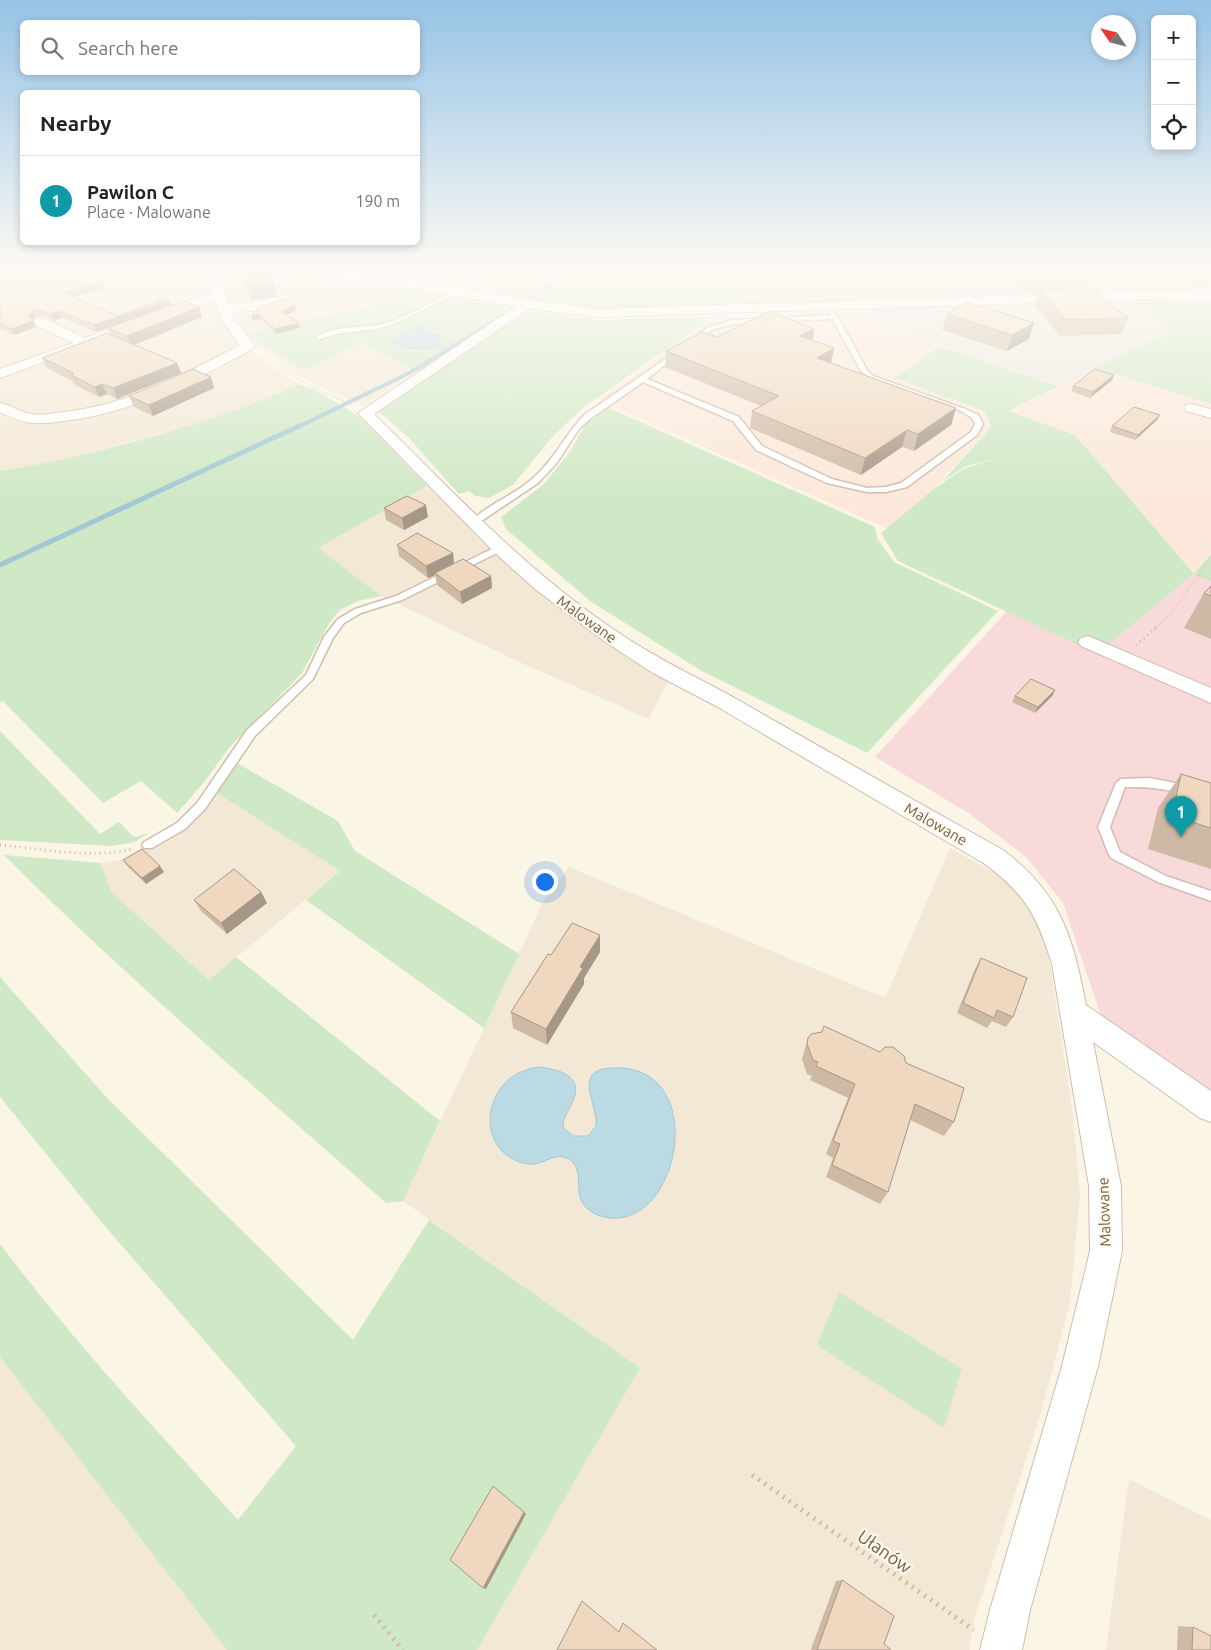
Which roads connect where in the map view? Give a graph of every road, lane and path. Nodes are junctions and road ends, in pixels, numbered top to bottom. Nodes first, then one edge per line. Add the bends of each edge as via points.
1 (70, 348) edge
2 (244, 348) edge
3 (251, 348) edge
4 (462, 348) edge
5 (684, 348) edge
6 (852, 348) edge
7 (0, 374) edge
8 (642, 379) junction
9 (352, 406) dead end
10 (0, 407) edge
11 (1191, 408) dead end
12 (1211, 414) edge
13 (474, 522) junction
14 (500, 548) junction
15 (1211, 557) edge
16 (1198, 575) junction
17 (1211, 580) edge
18 (1088, 642) dead end
19 (1134, 647) dead end
20 (1211, 696) edge
21 (1211, 798) edge
22 (0, 845) edge
23 (148, 845) joint
24 (1211, 896) edge
25 (1072, 1011) junction
26 (1211, 1108) edge
27 (752, 1476) dead end
28 (374, 1615) dead end
29 (1001, 1649) edge
30 (403, 1650) edge

1 - 7 street
2 - 10 street via 161,389 92,412 33,419
3 - 9 path via 296,378
4 - 13 street, Malowane via 365,413
5 - 8 lane
6 - 8 lane via 871,377 963,410 980,424 974,433 904,485 873,492 855,490 759,448 745,426 736,419
8 - 13 lane via 582,422 553,462 534,481
11 - 12 street
13 - 14 street, Malowane
14 - 23 lane via 398,598 358,611 341,621 329,636 310,677 251,733 202,806 181,826
14 - 25 street, Malowane via 577,613 634,652 723,700 1008,867 1040,900 1055,932 1065,964
15 - 16 path
16 - 17 path
16 - 19 path via 1172,612
18 - 20 street
21 - 24 lane via 1150,782 1121,783 1104,827 1115,855 1162,879
22 - 23 path via 80,853 123,852
25 - 26 street
25 - 29 street, Malowane via 1105,1186 1106,1251 1080,1366
27 - 29 path, Ułanów
28 - 30 path

